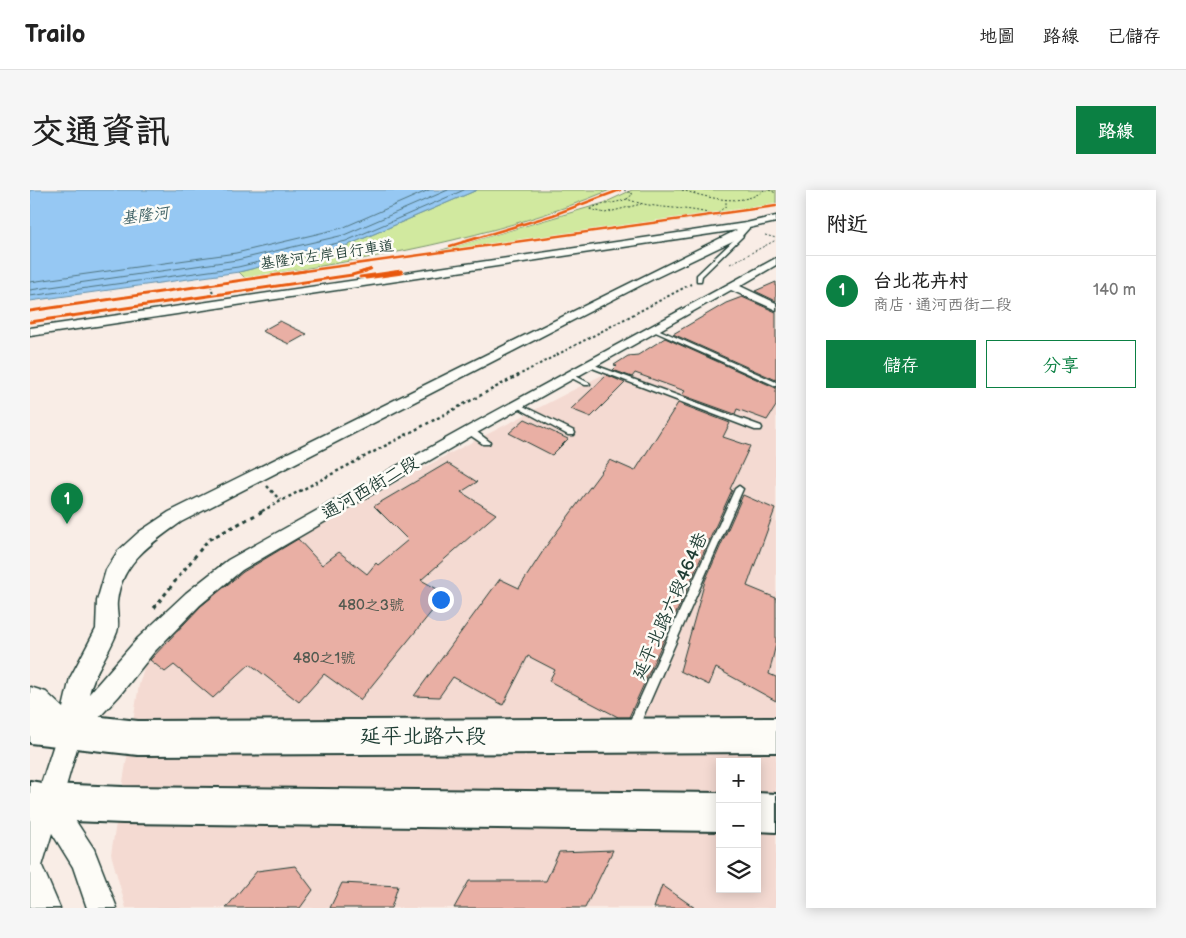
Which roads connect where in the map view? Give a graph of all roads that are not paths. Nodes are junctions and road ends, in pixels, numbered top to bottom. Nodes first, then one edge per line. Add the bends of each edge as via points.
1 (776, 219) edge
2 (742, 230) junction
3 (775, 264) edge
4 (699, 280) road end
5 (731, 286) junction
6 (776, 307) edge
7 (653, 329) junction
8 (30, 332) edge
9 (589, 365) junction
10 (570, 375) junction
11 (587, 384) dead end
12 (776, 384) edge
13 (517, 405) junction
14 (758, 428) dead end
15 (470, 431) junction
16 (571, 433) dead end
17 (486, 442) dead end
18 (740, 490) dead end
19 (30, 698) edge
20 (30, 726) edge
21 (70, 731) junction
22 (630, 735) junction
23 (776, 735) edge
24 (39, 801) edge
25 (716, 812) edge
26 (761, 812) edge
27 (776, 812) edge
28 (30, 861) edge
29 (30, 872) edge
30 (46, 908) edge
31 (102, 908) edge

1 - 2 street
2 - 4 lane via 741,236 699,276
2 - 8 street
2 - 21 street via 175,517 146,537 125,556 113,576 107,601 107,630 81,678
3 - 5 street, 通河西街二段
5 - 6 street
5 - 7 street, 通河西街二段
7 - 9 street, 通河西街二段
7 - 12 lane
9 - 10 street, 通河西街二段
9 - 14 lane
10 - 11 lane
10 - 13 street, 通河西街二段
13 - 15 street, 通河西街二段
13 - 16 lane
15 - 17 lane
15 - 21 street, 通河西街二段 via 235,565 193,599 146,645
18 - 22 lane, 延平北路六段464巷
19 - 21 street via 38,700
20 - 21 main road, 延平北路六段
21 - 22 main road, 延平北路六段 via 138,738
21 - 24 street, 通河西街二段
22 - 23 main road, 延平北路六段
24 - 25 main road via 123,805
24 - 28 street
24 - 31 street via 84,859
26 - 27 main road
29 - 30 street

